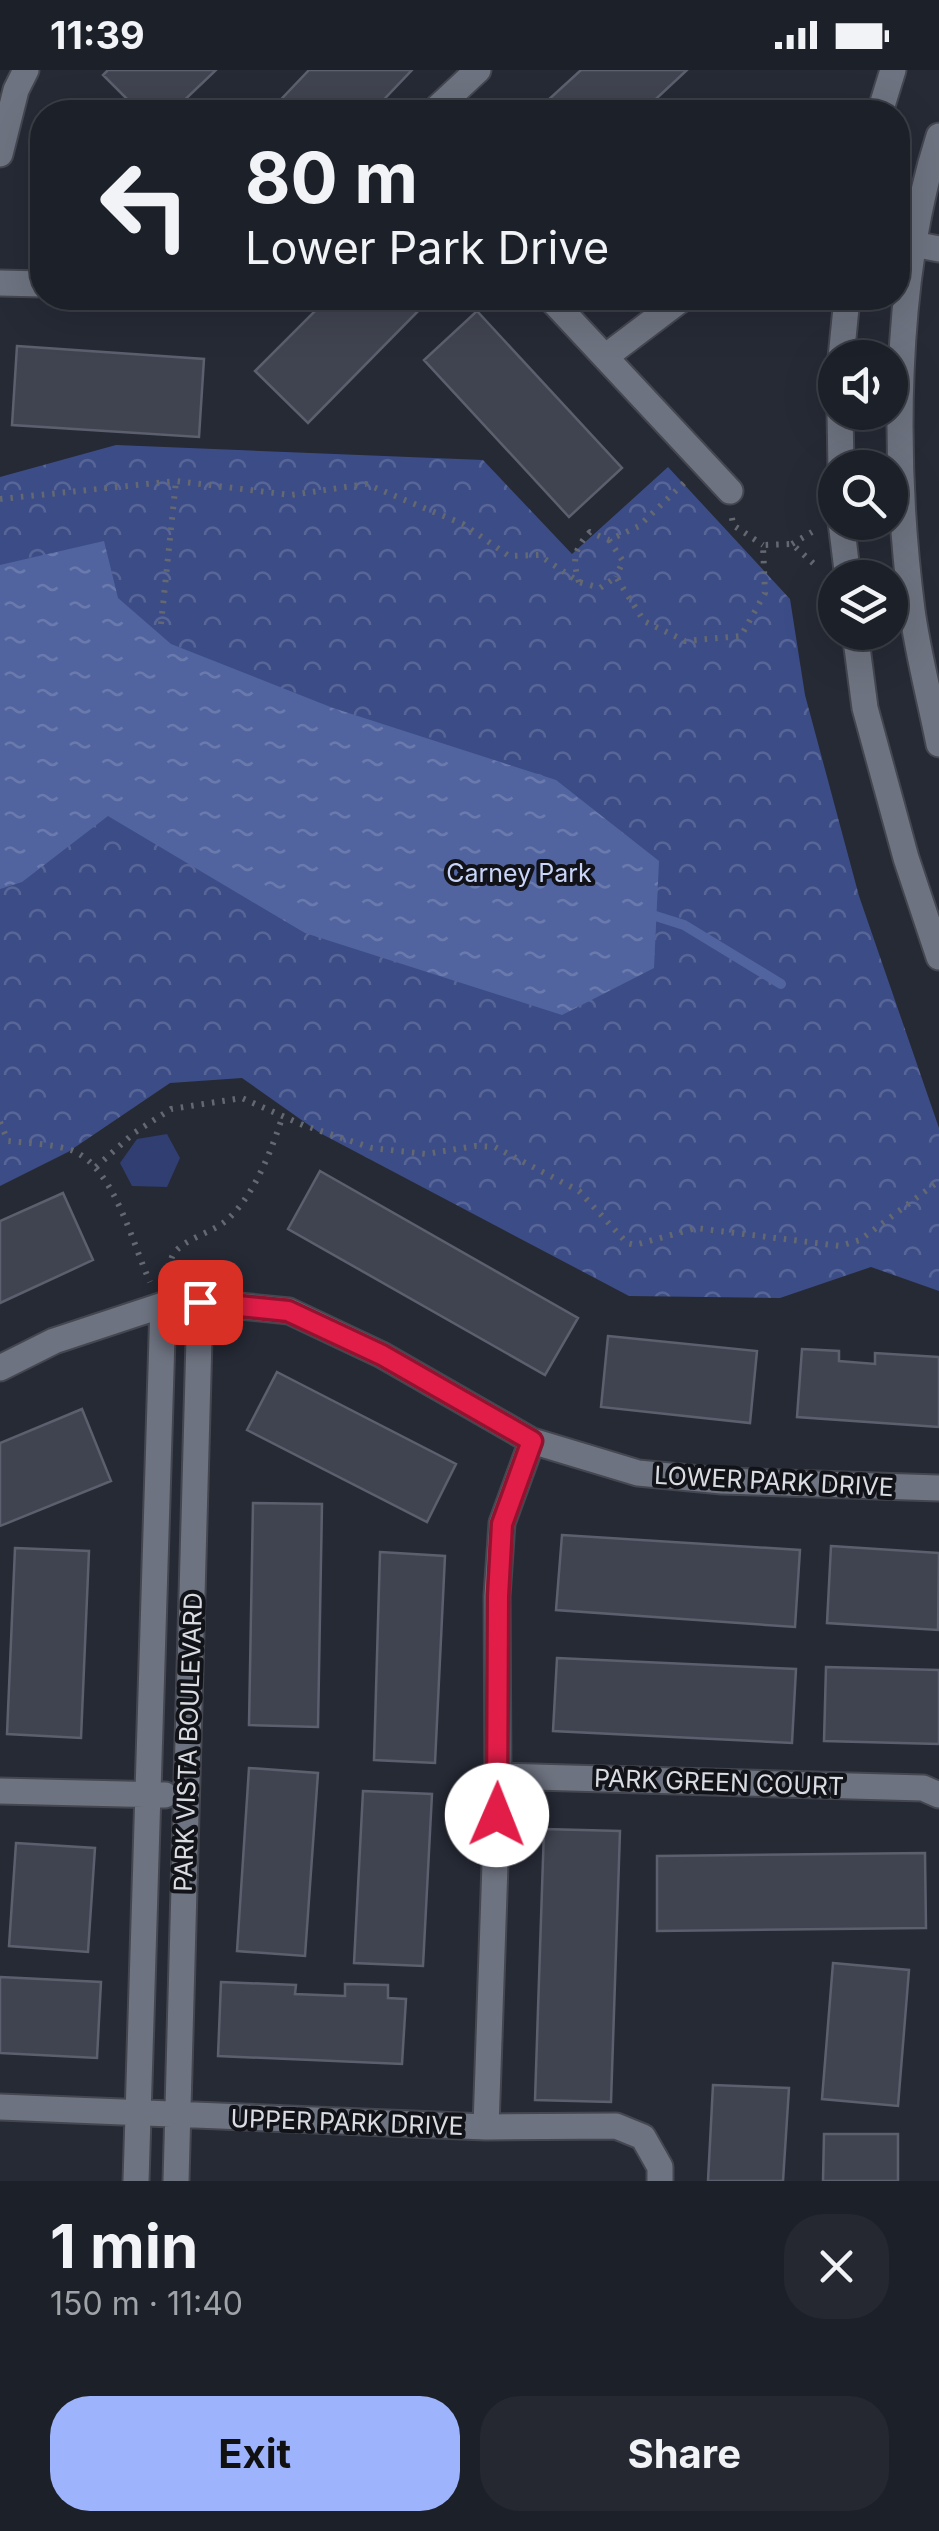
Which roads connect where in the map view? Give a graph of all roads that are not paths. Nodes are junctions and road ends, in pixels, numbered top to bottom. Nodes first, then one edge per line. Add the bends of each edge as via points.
1 (26, 70) edge
2 (478, 70) edge
3 (892, 70) edge
4 (445, 100) edge
5 (883, 100) edge
6 (939, 136) edge
7 (0, 154) edge
8 (917, 245) edge
9 (0, 283) edge
10 (30, 284) edge
11 (561, 310) edge
12 (667, 310) edge
13 (846, 310) edge
14 (843, 340) edge
15 (605, 357) junction
16 (730, 491) road end
17 (858, 650) edge
18 (939, 744) edge
19 (939, 957) edge
20 (200, 1302) junction
21 (163, 1305) junction
22 (0, 1368) edge
23 (532, 1441) junction
24 (939, 1488) edge
25 (498, 1776) junction
26 (0, 1791) edge
27 (149, 1794) junction
28 (186, 1795) junction
29 (939, 1795) edge
30 (0, 2107) edge
31 (138, 2114) junction
32 (178, 2116) junction
33 (486, 2127) junction
34 (136, 2181) edge
35 (176, 2181) edge
36 (660, 2181) edge

1 - 7 street
2 - 4 street
3 - 5 street
6 - 8 street
8 - 18 street via 898,454 912,612
9 - 10 street
11 - 15 street
12 - 15 street
13 - 14 street
15 - 16 street
17 - 19 street via 866,708
20 - 21 street, LOWER PARK DRIVE
20 - 23 street, LOWER PARK DRIVE via 288,1311 382,1355
20 - 28 street, PARK VISTA BOULEVARD
21 - 22 street, LOWER PARK DRIVE via 54,1341
21 - 27 street, PARK VISTA BOULEVARD
23 - 24 street, LOWER PARK DRIVE via 638,1473
23 - 25 street via 502,1524
25 - 29 street, PARK GREEN COURT via 923,1788
25 - 33 street
26 - 27 street
27 - 28 street
27 - 31 street, PARK VISTA BOULEVARD
28 - 32 street, PARK VISTA BOULEVARD
30 - 31 street, UPPER PARK DRIVE
31 - 32 street, UPPER PARK DRIVE
31 - 34 street, PARK VISTA BOULEVARD
32 - 33 street, UPPER PARK DRIVE
32 - 35 street, PARK VISTA BOULEVARD
33 - 36 street, UPPER PARK DRIVE via 616,2126 643,2137

